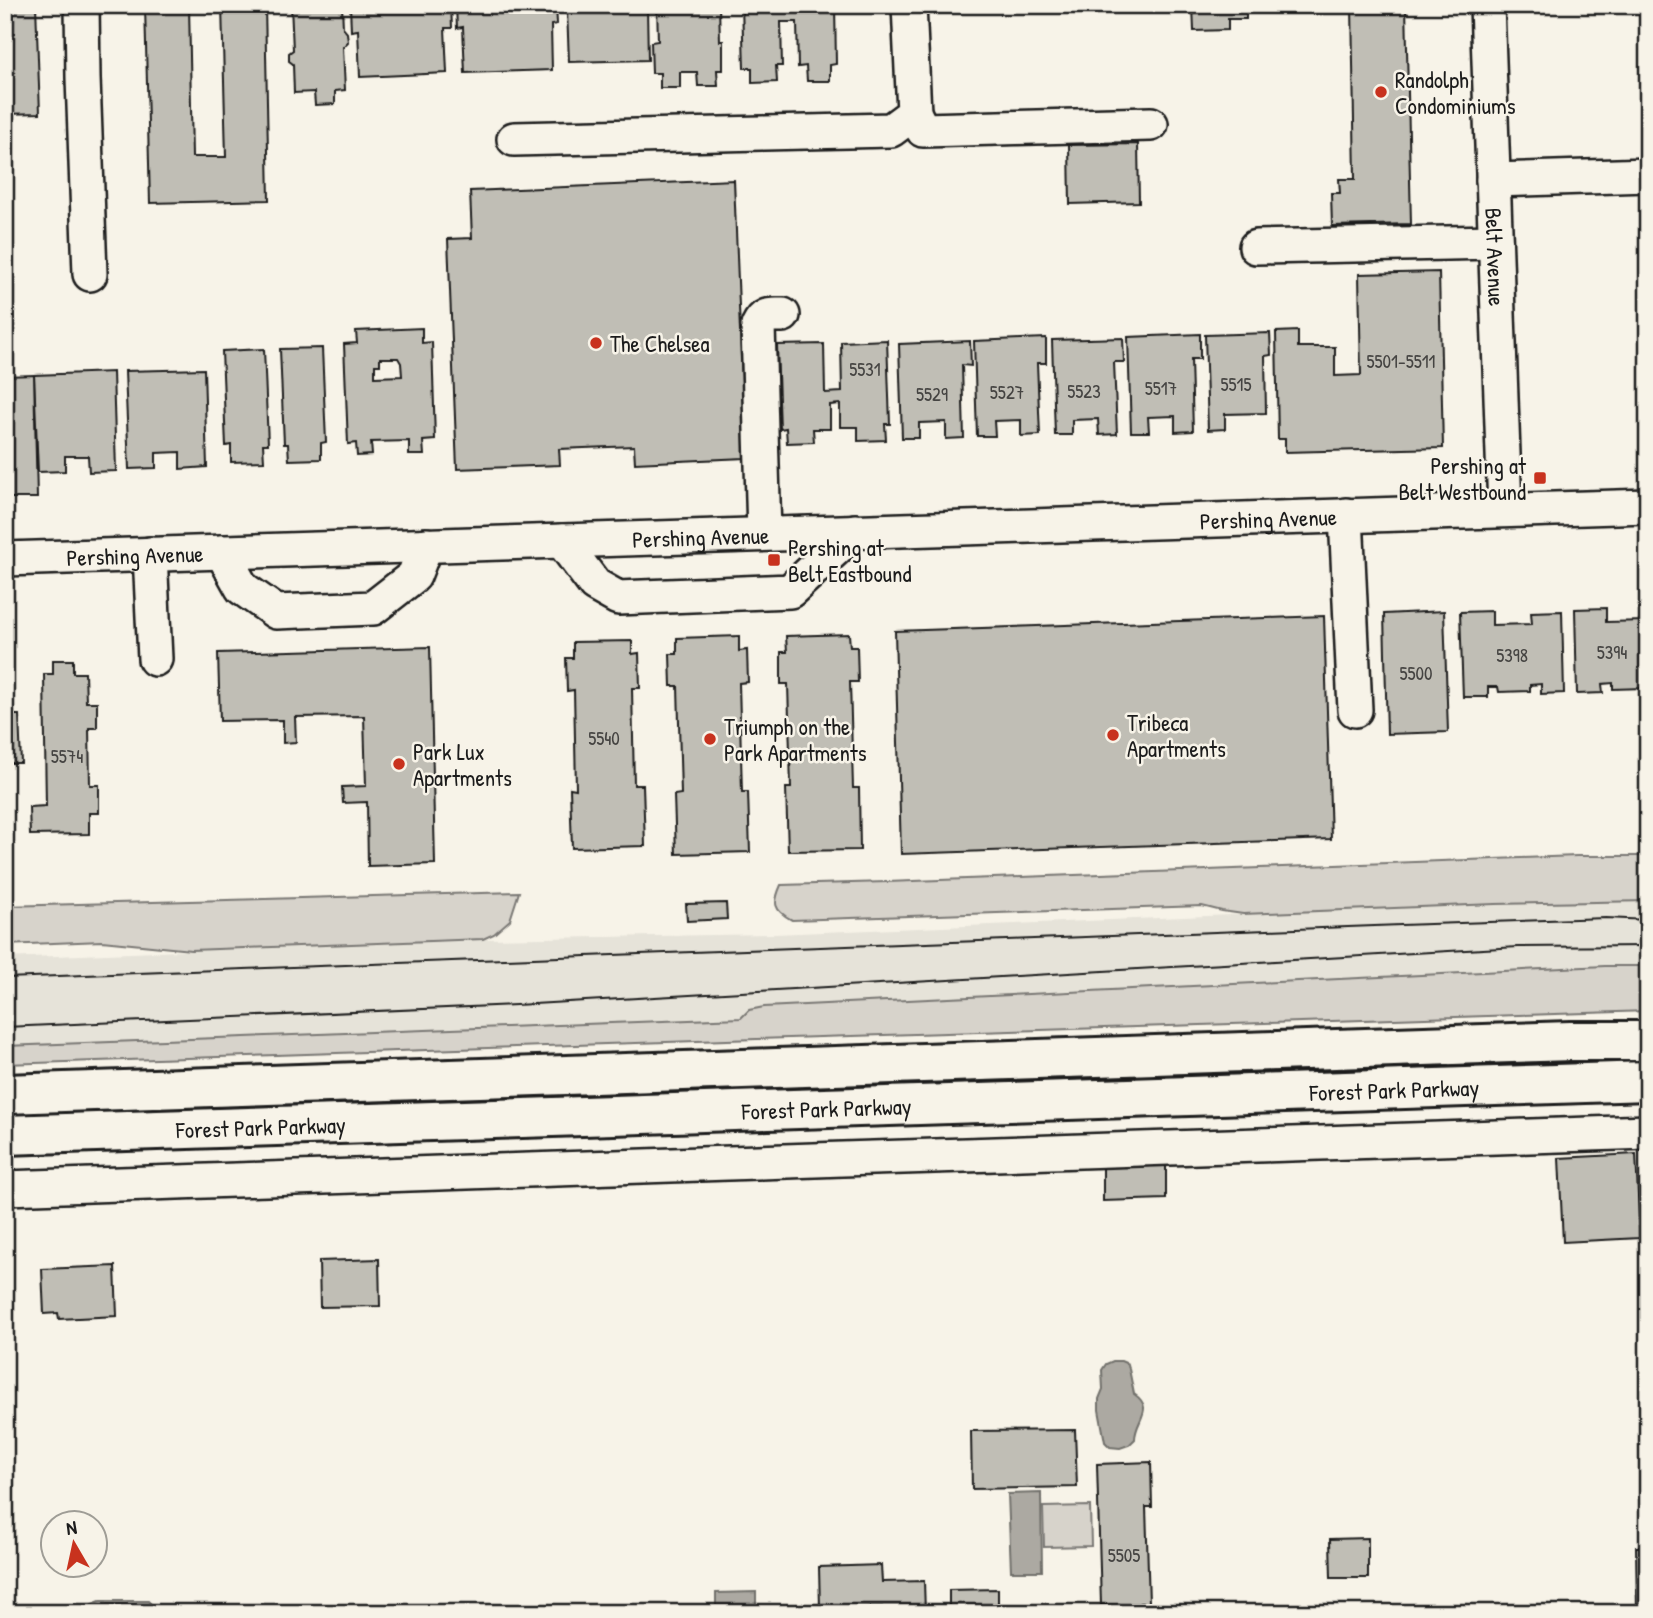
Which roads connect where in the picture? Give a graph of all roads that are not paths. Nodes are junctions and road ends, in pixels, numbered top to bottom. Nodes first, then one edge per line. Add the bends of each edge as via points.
1 (82, 5) edge
2 (909, 5) edge
3 (1487, 5) edge
4 (914, 113) junction
5 (1151, 124) dead end
6 (514, 139) dead end
7 (1648, 175) edge
8 (1493, 180) junction
9 (1495, 242) junction
10 (1256, 247) dead end
11 (90, 274) dead end
12 (783, 315) dead end
13 (1648, 506) edge
14 (1505, 510) junction
15 (1346, 515) junction
16 (855, 531) junction
17 (764, 534) junction
18 (562, 541) junction
19 (426, 545) junction
20 (222, 552) junction
21 (150, 555) junction
22 (5, 559) edge
23 (155, 659) dead end
24 (1355, 710) dead end
25 (1648, 1041) edge
26 (1648, 1081) edge
27 (5, 1094) edge
28 (1648, 1132) edge
29 (5, 1135) edge
30 (5, 1188) edge

1 - 11 street
2 - 4 street
3 - 8 street, Belt Avenue
4 - 5 street via 923,130
4 - 6 street via 891,130
7 - 8 street
8 - 9 street, Belt Avenue
9 - 10 street
9 - 14 street, Belt Avenue
12 - 17 street via 761,318 758,326
13 - 14 street, Pershing Avenue
14 - 15 street, Pershing Avenue
15 - 16 street, Pershing Avenue
15 - 24 street
16 - 17 street, Pershing Avenue
16 - 18 street via 790,591 618,598 595,585
17 - 18 street, Pershing Avenue
18 - 19 street, Pershing Avenue
19 - 20 street, Pershing Avenue
19 - 20 street via 414,576 373,608 276,612 242,588
20 - 21 street, Pershing Avenue
21 - 22 street, Pershing Avenue
21 - 23 street
25 - 27 main road, Forest Park Parkway
26 - 29 main road, Forest Park Parkway
28 - 30 street

